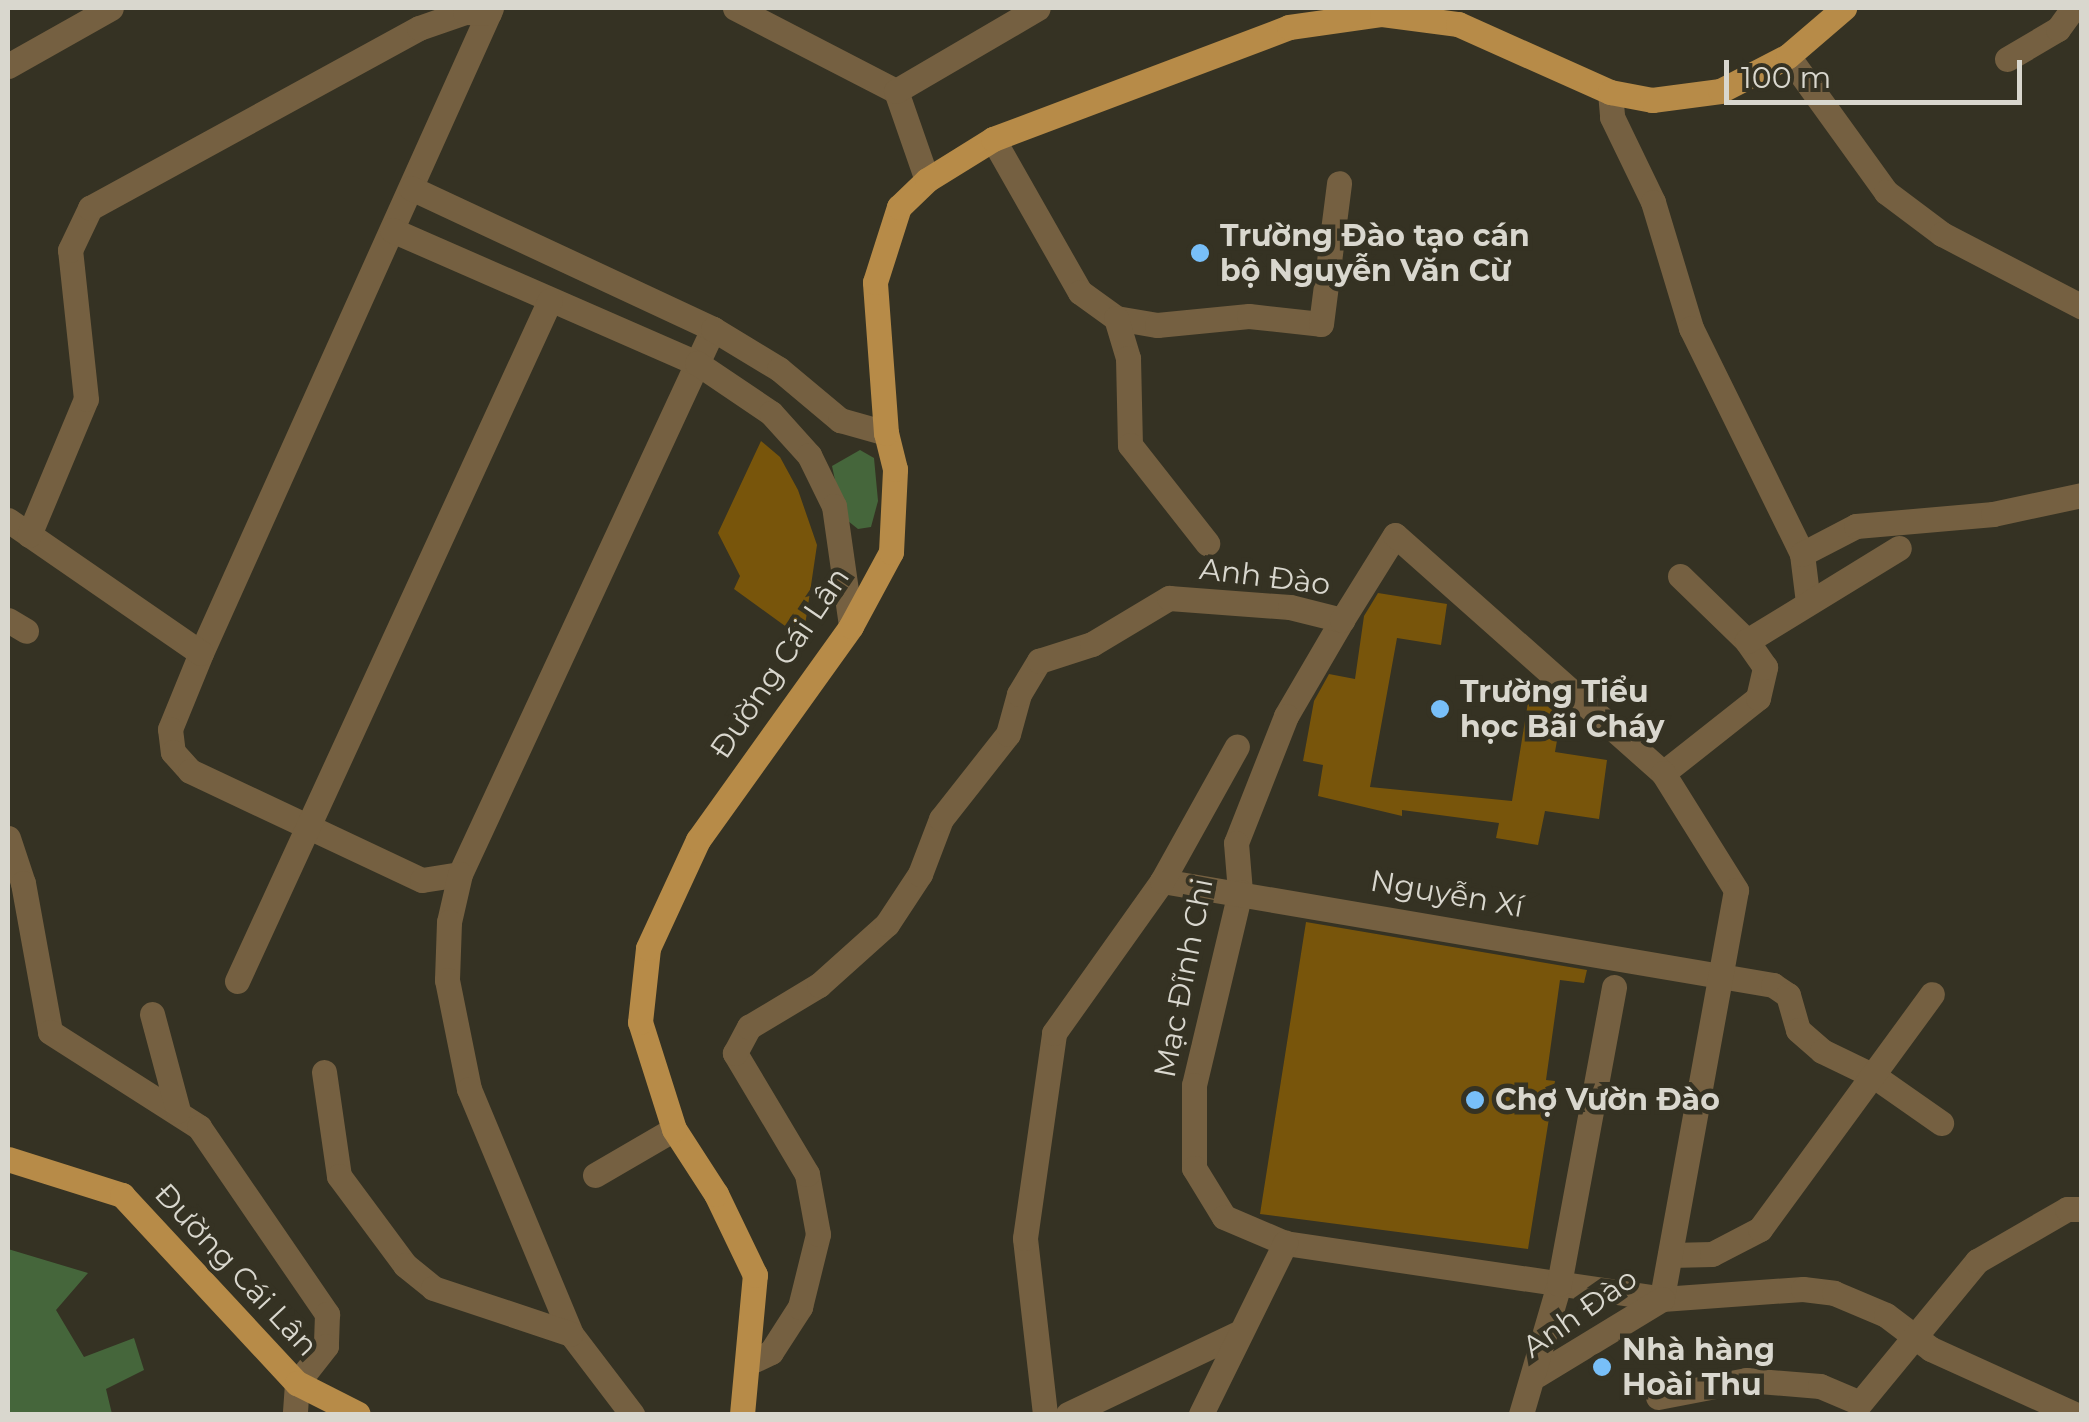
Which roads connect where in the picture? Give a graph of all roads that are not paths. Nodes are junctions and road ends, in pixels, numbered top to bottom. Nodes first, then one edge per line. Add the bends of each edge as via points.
1 (111, 8) edge
2 (735, 8) edge
3 (1038, 8) edge
4 (1844, 8) edge
5 (2073, 8) edge
6 (490, 10) edge
7 (1788, 56) junction
8 (2007, 58) dead end
9 (8, 66) edge
10 (896, 90) junction
11 (1610, 92) junction
12 (993, 139) junction
13 (927, 180) junction
14 (1339, 183) dead end
15 (411, 188) junction
16 (392, 230) junction
17 (2077, 294) edge
18 (550, 300) junction
19 (1116, 318) junction
20 (713, 329) junction
21 (697, 363) junction
22 (840, 420) junction
23 (886, 434) junction
24 (809, 455) junction
25 (2082, 495) edge
26 (8, 520) edge
27 (29, 535) junction
28 (1207, 543) dead end
29 (1899, 548) dead end
30 (1802, 554) junction
31 (1680, 576) dead end
32 (1808, 602) junction
33 (1342, 620) junction
34 (851, 626) junction
35 (1747, 642) junction
36 (202, 653) junction
37 (1237, 746) dead end
38 (1662, 773) junction
39 (308, 826) junction
40 (8, 838) edge
41 (460, 874) junction
42 (1162, 881) junction
43 (1240, 892) junction
44 (1721, 973) junction
45 (237, 981) dead end
46 (1614, 988) dead end
47 (1932, 994) dead end
48 (152, 1014) dead end
49 (324, 1072) dead end
50 (1874, 1076) junction
51 (178, 1111) junction
52 (1941, 1123) dead end
53 (674, 1129) junction
54 (8, 1158) edge
55 (595, 1175) dead end
56 (2082, 1209) edge
57 (1285, 1243) junction
58 (1670, 1255) junction
59 (1559, 1284) junction
60 (1662, 1300) junction
61 (1240, 1332) junction
62 (571, 1334) junction
63 (1914, 1336) junction
64 (750, 1362) junction
65 (1537, 1374) junction
66 (297, 1383) junction
67 (1658, 1397) dead end
68 (742, 1406) edge
69 (295, 1414) edge
70 (358, 1414) edge
71 (632, 1414) edge
72 (720, 1414) edge
73 (1045, 1414) edge
74 (1068, 1414) edge
75 (1201, 1414) edge
76 (1522, 1414) edge
77 (2074, 1414) edge

1 - 9 street
2 - 10 street
3 - 10 street
4 - 7 main road, Đường Cái Lân
5 - 8 street via 2058,29
6 - 15 street
6 - 27 street via 419,28 90,208 70,250 86,399
7 - 11 main road, Đường Cái Lân via 1720,91 1652,100
7 - 17 street via 1886,192 1942,234
10 - 13 street
11 - 12 main road, Đường Cái Lân via 1458,24 1382,14 1289,27
11 - 30 street via 1612,117 1653,202 1691,328
12 - 13 main road, Đường Cái Lân
12 - 19 street via 1080,292
13 - 23 main road, Đường Cái Lân via 899,207 876,282
14 - 19 street via 1321,324 1249,316 1157,324
15 - 16 street
15 - 20 street
16 - 18 street
16 - 36 street
18 - 21 street
18 - 39 street
19 - 28 street via 1128,358 1130,446
20 - 21 street
20 - 22 street via 780,369
21 - 24 street via 772,413
21 - 41 street
22 - 23 street
22 - 24 street
23 - 34 main road, Đường Cái Lân via 895,469 892,552
24 - 34 street via 834,506
25 - 30 street via 1993,514 1856,526
26 - 27 street
27 - 36 street
29 - 32 street
30 - 32 street
31 - 35 street
32 - 35 street
33 - 38 street, Anh Đào via 1395,535
33 - 43 street, Mạc Đĩnh Chi via 1286,716 1236,843
33 - 64 street, Anh Đào via 1290,607 1170,598 1092,644 1039,661 1019,694 1008,734 941,819 920,874 886,924 819,985 748,1028 735,1053 808,1174 818,1234 800,1308 772,1352
34 - 53 main road, Đường Cái Lân via 698,840 648,948 640,1022
35 - 38 street via 1765,668 1758,698
36 - 39 street via 170,730 174,752 190,770
37 - 42 street
38 - 44 street, Anh Đào via 1736,890
39 - 41 street via 422,880
39 - 45 street
40 - 51 street via 23,882 50,1032
41 - 62 street via 449,922 447,980 469,1089
42 - 43 street, Nguyễn Xí
42 - 73 street via 1054,1033 1025,1238
43 - 44 street, Nguyễn Xí
43 - 57 street, Mạc Đĩnh Chi via 1194,1086 1194,1168 1224,1218
44 - 50 street, Nguyễn Xí via 1788,996 1798,1030 1822,1051
44 - 58 street, Anh Đào
46 - 59 street
47 - 50 street
48 - 51 street
49 - 62 street via 338,1176 406,1266 433,1288
50 - 52 street
50 - 58 street via 1760,1229 1712,1254
51 - 66 street via 218,1147 327,1314 326,1346
53 - 55 street
53 - 64 main road, Đường Cái Lân via 716,1194 755,1275
54 - 66 main road, Đường Cái Lân via 122,1195
56 - 63 street via 2067,1208 1977,1261
57 - 59 street, Mạc Đĩnh Chi
57 - 61 street
58 - 60 street, Anh Đào
59 - 60 street, Mạc Đĩnh Chi
59 - 65 street
60 - 63 street via 1803,1289 1834,1293 1886,1315
60 - 65 street, Anh Đào
61 - 74 street
61 - 75 street
62 - 71 street
63 - 67 street via 1860,1403 1820,1386 1746,1380
63 - 77 street
64 - 68 main road, Đường Cái Lân
65 - 76 street, Anh Đào
66 - 69 street
66 - 70 main road, Đường Cái Lân
68 - 72 main road, Đường Cái Lân

